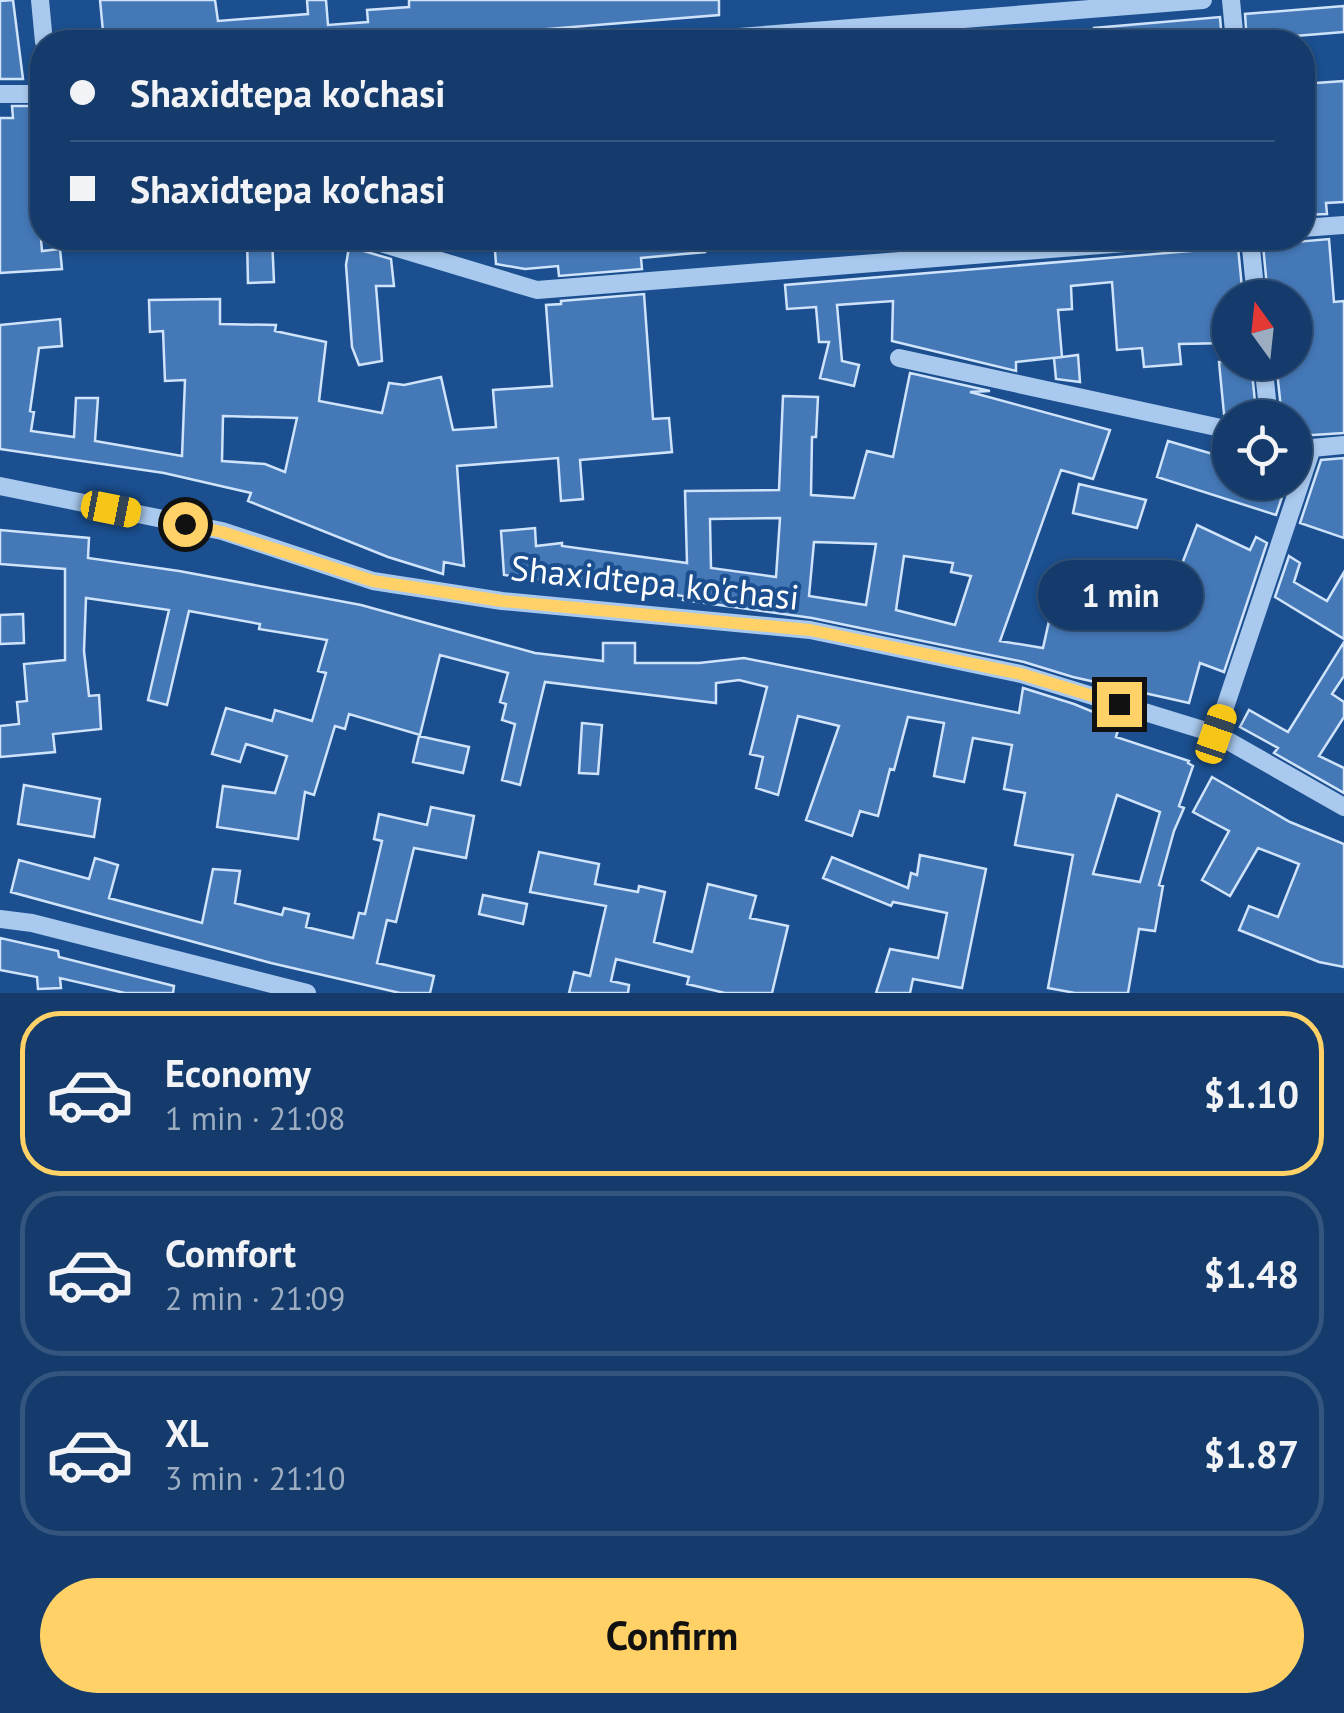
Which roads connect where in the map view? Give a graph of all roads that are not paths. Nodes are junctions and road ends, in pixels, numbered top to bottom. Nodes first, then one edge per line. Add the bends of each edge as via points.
1 (40, 0) edge
2 (1202, 0) edge
3 (1231, 0) edge
4 (43, 30) edge
5 (826, 30) edge
6 (1234, 30) edge
7 (0, 94) edge
8 (30, 94) edge
9 (1344, 225) edge
10 (1315, 227) edge
11 (404, 250) edge
12 (1038, 250) edge
13 (1251, 250) edge
14 (1254, 280) edge
15 (899, 358) dead end
16 (1212, 426) edge
17 (1312, 446) edge
18 (1344, 446) edge
19 (0, 486) edge
20 (1288, 500) edge
21 (1216, 734) junction
22 (1344, 807) edge
23 (0, 919) edge
24 (307, 993) edge

1 - 4 street
2 - 5 street
3 - 6 street
7 - 8 street
9 - 10 street
11 - 12 street via 537,290
13 - 14 street
15 - 16 street
17 - 18 street
19 - 21 street, Shaxidtepa ko'chasi via 222,532 373,581 502,601 810,630 1021,674
20 - 21 street
21 - 22 street, Shaxidtepa ko'chasi
23 - 24 street

